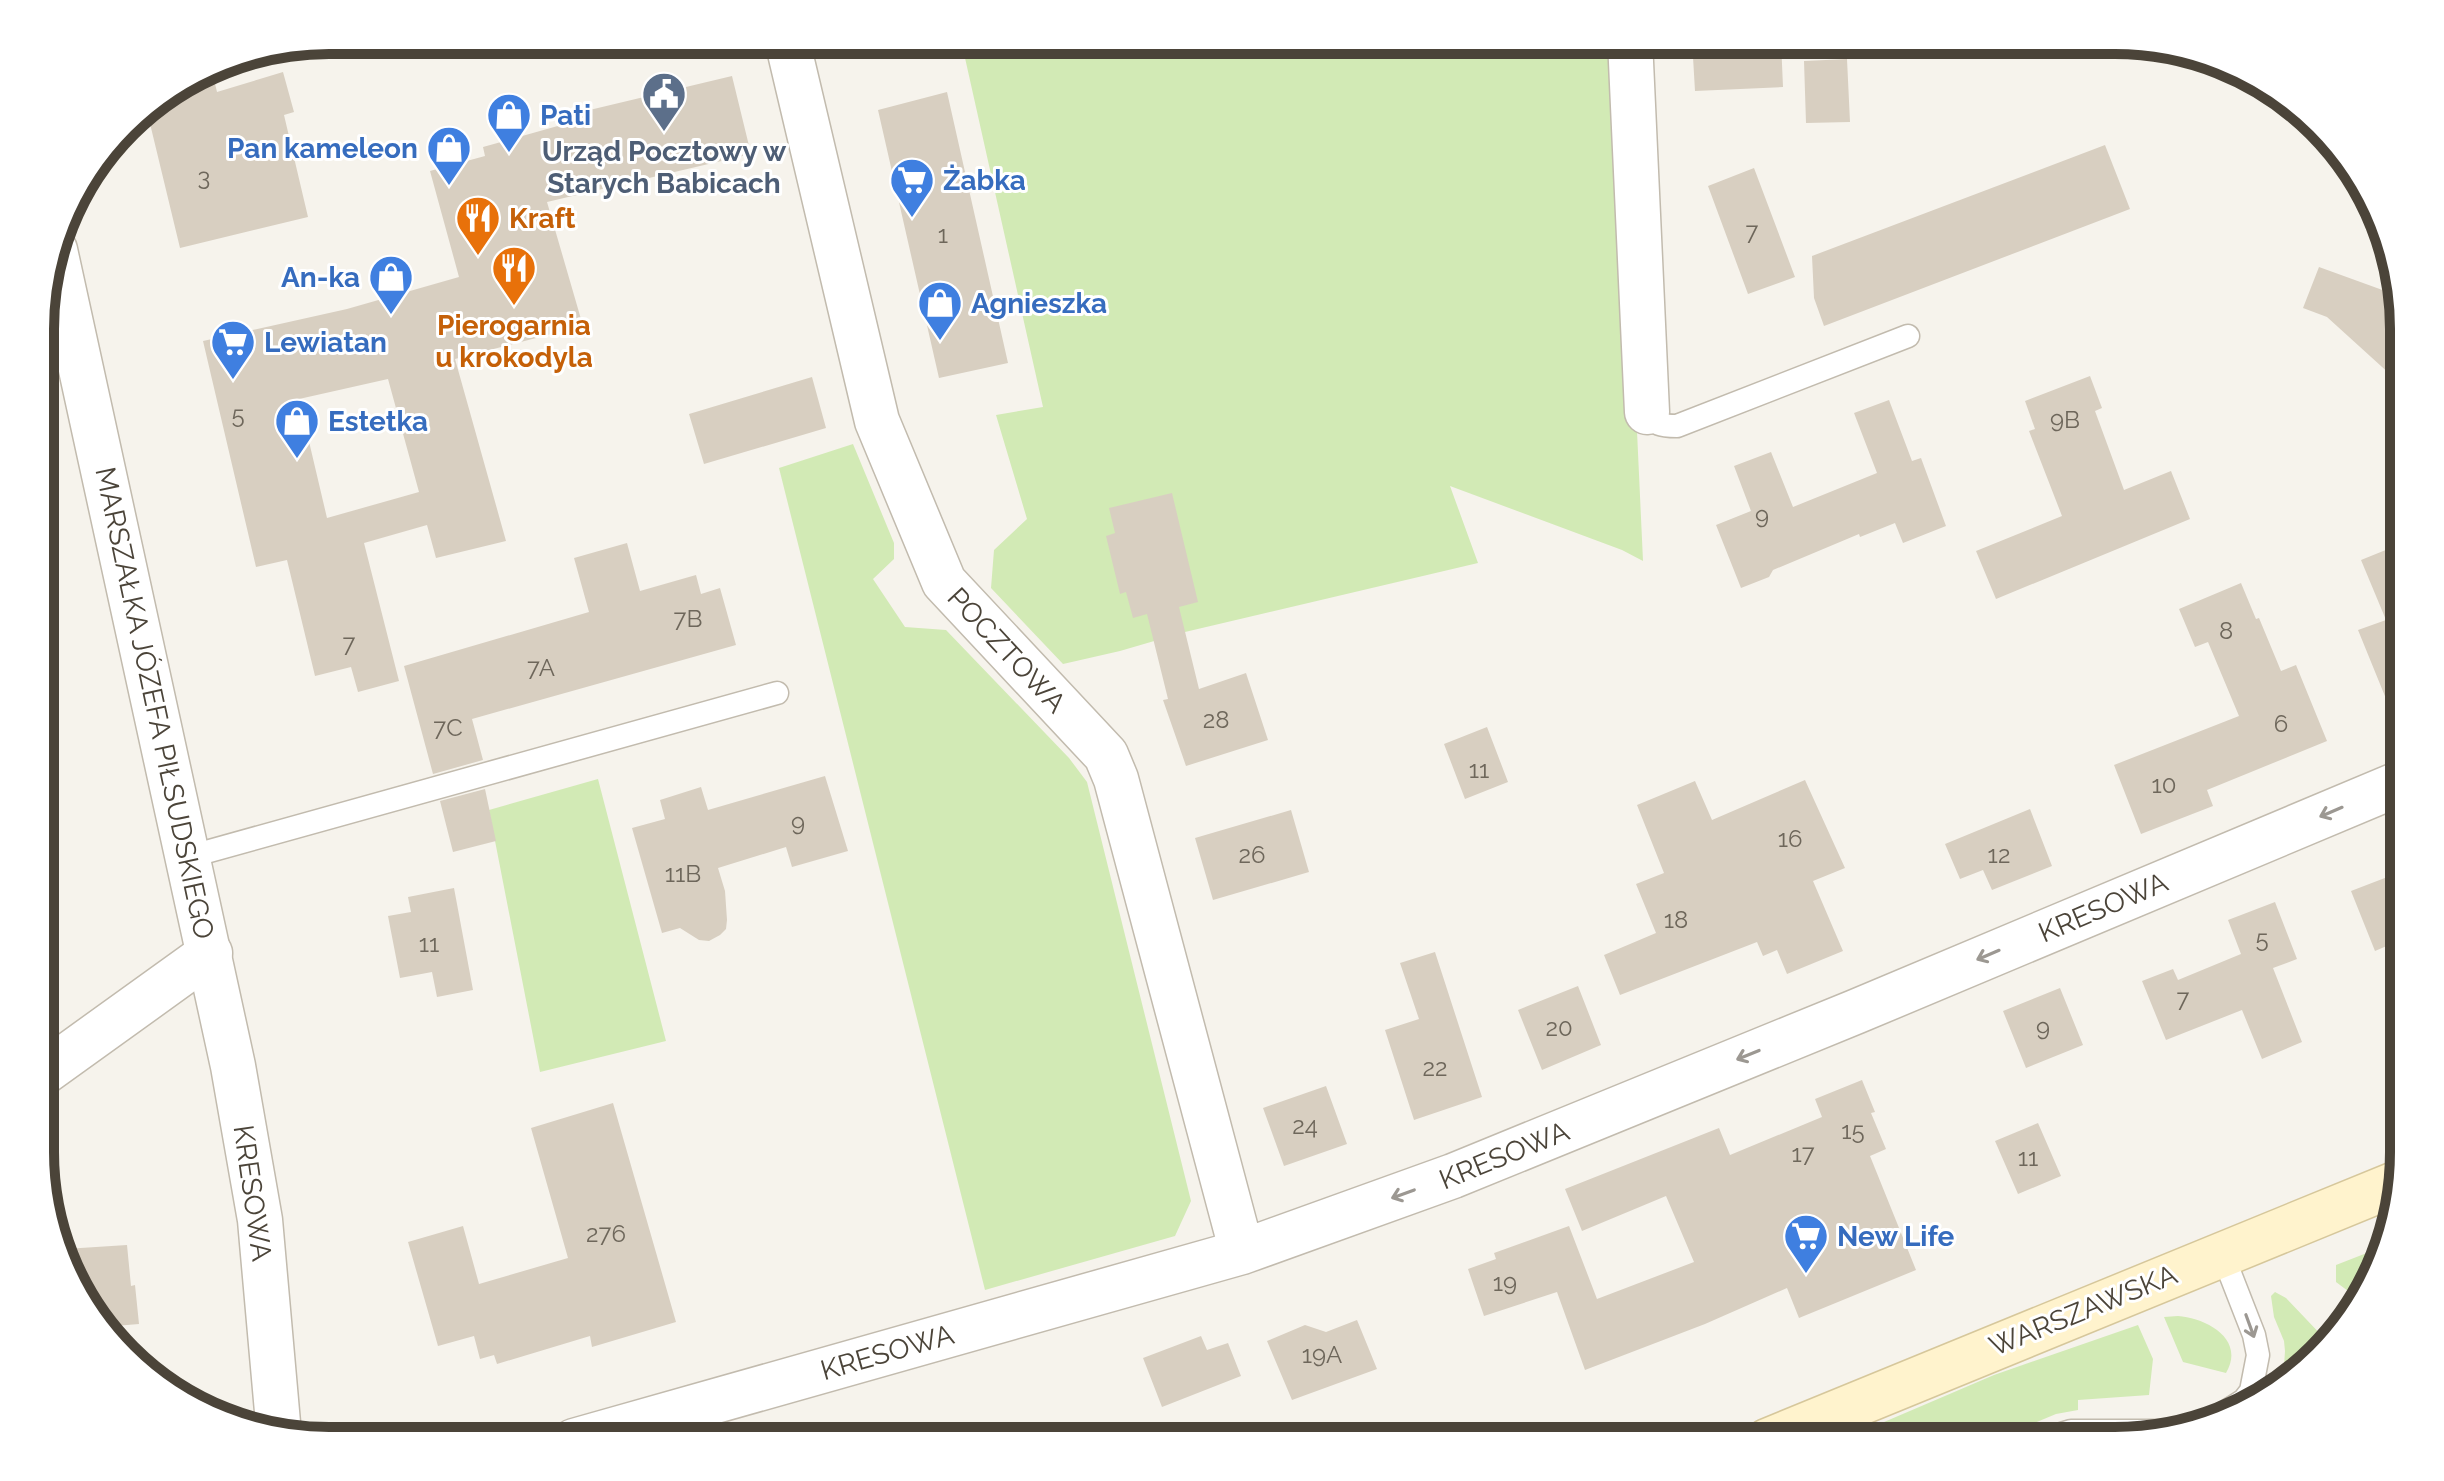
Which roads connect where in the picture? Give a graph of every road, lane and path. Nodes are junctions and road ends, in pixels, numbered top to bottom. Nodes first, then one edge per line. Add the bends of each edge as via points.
1 (1631, 54) edge
2 (790, 55) edge
3 (60, 273) edge
4 (1908, 336) dead end
5 (1647, 412) joint
6 (777, 693) dead end
7 (2389, 788) edge
8 (188, 857) junction
9 (210, 953) junction
10 (54, 1065) edge
11 (2388, 1187) edge
12 (1242, 1252) junction
13 (2222, 1253) junction
14 (2251, 1391) edge
15 (278, 1422) edge
16 (1803, 1426) edge
17 (624, 1427) edge

1 - 5 street
2 - 12 street, POCZTOWA via 877,421 944,582 1106,755 1116,779
3 - 8 street, MARSZAŁKA JÓZEFA PIŁSUDSKIEGO
4 - 5 lane via 1677,426 1661,426
6 - 8 lane
7 -> 12 street, KRESOWA via 1467,1171
8 - 9 street, MARSZAŁKA JÓZEFA PIŁSUDSKIEGO
9 - 10 street, MARSZAŁKA JÓZEFA PIŁSUDSKIEGO
9 - 15 street, KRESOWA via 260,1220
11 - 13 main road, WARSZAWSKA
12 - 17 street, KRESOWA
13 -> 14 lane via 2254,1335 2258,1355
13 - 16 main road, WARSZAWSKA

